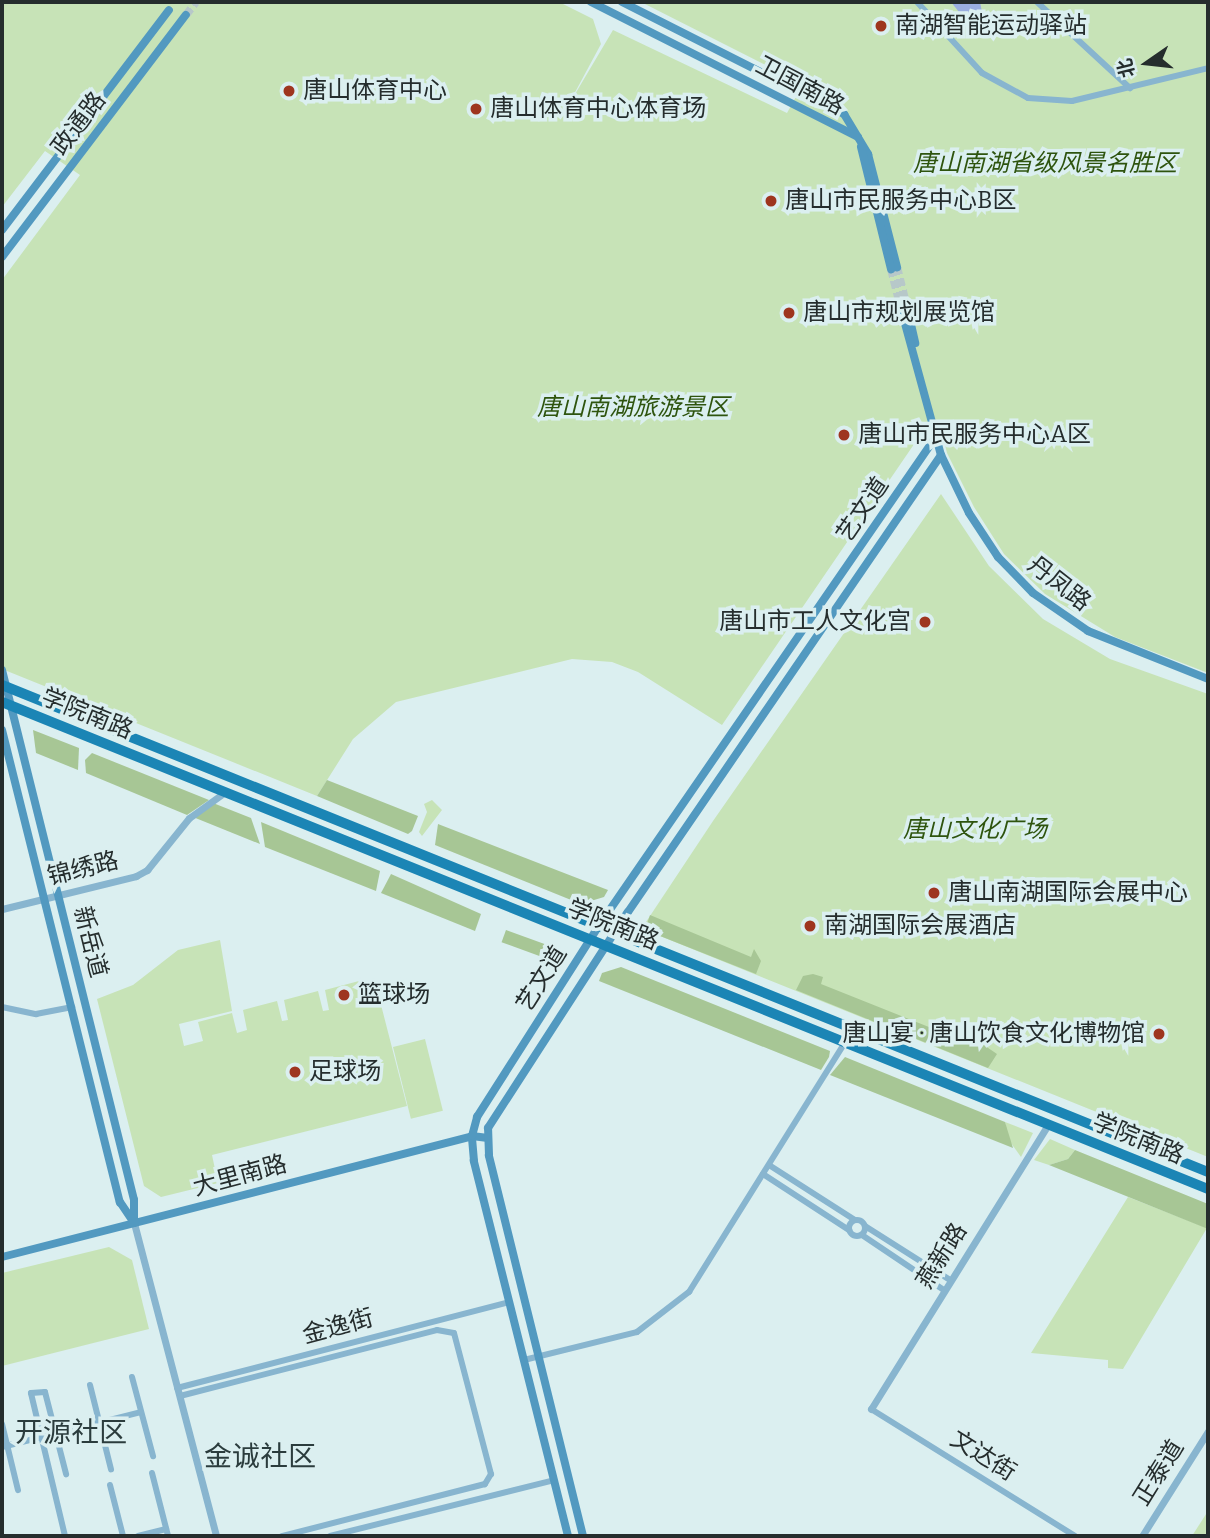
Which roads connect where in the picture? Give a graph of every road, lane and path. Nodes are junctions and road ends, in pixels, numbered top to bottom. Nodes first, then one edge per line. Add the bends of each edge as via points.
1 (590, 2) edge
2 (622, 2) edge
3 (917, 2) edge
4 (1037, 2) edge
5 (169, 10) dead end
6 (640, 11) junction
7 (186, 15) tunnel mouth
8 (632, 23) junction
9 (1208, 68) edge
10 (1130, 88) junction
11 (858, 137) junction
12 (42, 177) junction
13 (57, 185) junction
14 (2, 230) edge
15 (2, 257) edge
16 (894, 268) tunnel mouth
17 (935, 438) junction
18 (941, 455) junction
19 (791, 648) junction
20 (802, 655) junction
21 (2, 670) edge
22 (1208, 679) edge
23 (4, 686) edge
24 (6, 704) edge
25 (2, 730) edge
26 (225, 792) junction
27 (58, 895) junction
28 (44, 898) junction
29 (2, 909) edge
30 (600, 925) junction
31 (616, 930) junction
32 (591, 939) junction
33 (607, 945) junction
34 (2, 1007) edge
35 (72, 1007) junction
36 (845, 1042) junction
37 (1048, 1125) junction
38 (472, 1136) junction
39 (488, 1138) junction
40 (769, 1165) junction
41 (1208, 1171) edge
42 (763, 1174) junction
43 (1208, 1189) edge
44 (855, 1220) junction
45 (134, 1223) junction
46 (865, 1226) junction
47 (849, 1230) junction
48 (862, 1235) junction
49 (2, 1257) edge
50 (950, 1280) junction
51 (944, 1290) junction
52 (509, 1302) junction
53 (540, 1357) junction
54 (524, 1360) junction
55 (132, 1377) dead end
56 (90, 1385) dead end
57 (178, 1392) junction
58 (871, 1409) joint
59 (141, 1412) junction
60 (99, 1423) junction
61 (2, 1424) edge
62 (1208, 1431) edge
63 (56, 1434) junction
64 (42, 1438) junction
65 (4, 1447) edge
66 (153, 1456) dead end
67 (111, 1469) dead end
68 (152, 1473) dead end
69 (66, 1474) dead end
70 (554, 1480) junction
71 (110, 1485) dead end
72 (18, 1490) dead end
73 (167, 1533) edge
74 (65, 1536) edge
75 (123, 1536) edge
76 (138, 1536) edge
77 (216, 1536) edge
78 (282, 1536) edge
79 (330, 1536) edge
80 (568, 1536) edge
81 (583, 1536) edge
82 (1075, 1536) edge
83 (1142, 1536) edge

1 - 8 main road, 卫国南路
2 - 6 main road, 卫国南路
3 - 10 street via 982,73 1028,98 1072,101
4 - 10 street
5 - 12 main road, 政通路
6 - 8 main road
6 - 11 main road, 卫国南路 via 830,105 844,114
7 - 13 main road, 政通路
8 - 11 main road, 卫国南路
9 - 10 street
11 - 16 main road
12 - 13 main road
12 - 14 main road, 政通路
13 - 15 main road, 政通路
17 - 18 main road, 丹凤路
17 - 18 main road, 丹凤路 via 904,308
17 - 19 main road, 艺文道
18 - 20 main road, 艺文道
18 - 22 main road, 丹凤路 via 983,536 1033,593 1088,631
19 - 20 main road
19 - 30 main road, 艺文道
20 - 31 main road, 艺文道
21 - 23 main road, 新岳道
23 - 24 main road, 新岳道
23 - 30 main road, 学院南路
24 - 26 main road, 学院南路
24 - 27 main road, 新岳道
25 - 28 main road, 新岳道
26 - 27 street, 锦绣路 via 189,818 147,870
26 - 32 main road, 学院南路
27 - 28 street, 锦绣路
27 - 45 main road, 新岳道 via 134,1198
28 - 29 street, 锦绣路
28 - 35 main road, 新岳道
30 - 31 main road, 学院南路
30 - 32 main road, 艺文道
31 - 33 main road, 艺文道
31 - 41 main road, 学院南路
32 - 33 main road, 学院南路
32 - 38 main road, 艺文道 via 477,1116
33 - 36 main road, 学院南路
33 - 39 main road, 艺文道 via 488,1128
34 - 35 street via 36,1014
35 - 45 main road, 新岳道 via 120,1202
36 - 37 main road, 学院南路
36 - 40 street
37 - 43 main road, 学院南路
37 - 50 street, 燕新路
38 - 39 main road, 大里南路
38 - 45 main road, 大里南路
38 - 52 main road, 艺文道
39 - 53 main road
40 - 42 street
40 - 44 street
42 - 47 street
42 - 53 street via 689,1292 663,1316 637,1332
44 - 46 street
44 - 47 street
45 - 49 main road, 大里南路
45 - 57 street, 新岳道
46 - 48 street
46 - 50 street
47 - 48 street via 854,1236
48 - 51 street
50 - 51 street, 燕新路
51 - 58 street, 燕新路
52 - 54 main road, 艺文道
52 - 57 street, 金逸街
53 - 54 street
53 - 81 main road
54 - 70 main road, 艺文道
55 - 59 street
56 - 60 street
57 - 77 street, 新岳道
57 - 78 street via 437,1330 454,1333 491,1475 485,1484
58 - 82 street, 文达街
59 - 60 street
59 - 66 street
60 - 63 street
60 - 67 street
61 - 65 street
62 - 83 street, 正泰道
63 - 64 street
63 - 64 street via 45,1392 31,1393
63 - 69 street
64 - 65 street
64 - 74 street
65 - 72 street
68 - 73 street
70 - 79 street
70 - 80 main road, 艺文道
71 - 75 street
73 - 76 street

